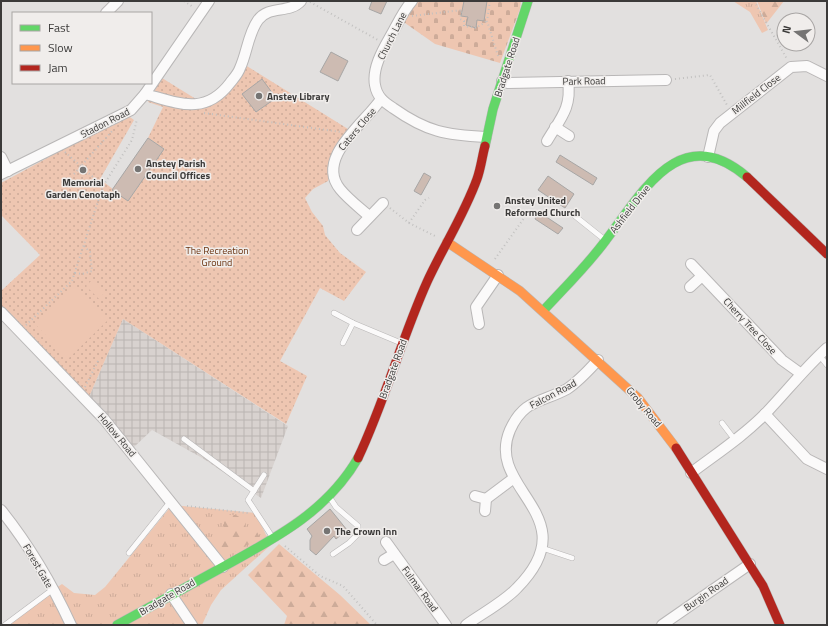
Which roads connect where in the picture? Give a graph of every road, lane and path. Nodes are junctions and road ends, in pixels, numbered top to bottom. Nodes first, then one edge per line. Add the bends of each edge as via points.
1 (118, 1) edge
2 (209, 1) edge
3 (301, 1) edge
4 (308, 1) edge
5 (412, 1) edge
6 (490, 1) edge
7 (528, 1) edge
8 (754, 1) edge
9 (107, 12) edge
10 (401, 17) junction
11 (487, 21) junction
12 (386, 44) junction
13 (791, 67) junction
14 (503, 76) junction
15 (827, 76) edge
16 (666, 80) joint
17 (568, 81) junction
18 (152, 83) edge
19 (151, 84) edge
20 (143, 96) junction
21 (381, 99) junction
22 (732, 112) junction
23 (202, 113) dead end
24 (117, 127) dead end
25 (555, 127) junction
26 (352, 134) junction
27 (569, 136) dead end
28 (486, 137) junction
29 (547, 141) dead end
30 (62, 150) dead end
31 (1, 157) edge
32 (708, 157) junction
33 (81, 166) junction
34 (5, 172) edge
35 (74, 174) dead end
36 (103, 186) junction
37 (428, 198) dead end
38 (383, 203) joint
39 (527, 214) dead end
40 (369, 216) junction
41 (575, 216) dead end
42 (409, 223) junction
43 (357, 230) dead end
44 (606, 240) junction
45 (447, 242) junction
46 (84, 246) junction
47 (827, 254) edge
48 (691, 264) dead end
49 (488, 268) junction
50 (74, 273) junction
51 (498, 275) junction
52 (702, 276) junction
53 (690, 287) dead end
54 (543, 311) junction
55 (1, 312) edge
56 (334, 313) dead end
57 (353, 323) junction
58 (479, 324) dead end
59 (20, 332) junction
60 (343, 343) dead end
61 (402, 343) junction
62 (823, 352) edge
63 (99, 359) dead end
64 (598, 360) junction
65 (827, 366) edge
66 (800, 373) junction
67 (82, 394) junction
68 (765, 414) junction
69 (722, 423) dead end
70 (184, 439) dead end
71 (735, 440) junction
72 (827, 468) edge
73 (691, 473) junction
74 (264, 475) dead end
75 (514, 478) junction
76 (254, 491) junction
77 (475, 496) dead end
78 (329, 498) junction
79 (486, 499) junction
80 (171, 503) junction
81 (1, 510) edge
82 (485, 511) dead end
83 (256, 513) junction
84 (274, 538) junction
85 (386, 542) dead end
86 (542, 548) junction
87 (129, 553) dead end
88 (333, 554) dead end
89 (394, 554) junction
90 (572, 558) dead end
91 (384, 560) dead end
92 (750, 564) junction
93 (223, 567) junction
94 (52, 590) junction
95 (171, 594) junction
96 (137, 620) edge
97 (5, 625) edge
98 (71, 625) edge
99 (117, 625) edge
100 (192, 625) edge
101 (377, 625) edge
102 (446, 625) edge
103 (466, 625) edge
104 (662, 625) edge
105 (780, 625) edge

1 - 9 street
2 - 18 street, Stadon Road
3 - 20 street via 296,7 267,12 259,19 240,70 215,99 204,104 184,105
4 - 12 path
5 - 10 street, Church Lane
6 - 11 path
7 - 14 street, Bradgate Road
8 - 13 path
10 - 11 path via 462,10 460,19 464,21 464,26 476,28
10 - 12 street, Church Lane
11 - 14 path
12 - 21 street, Church Lane via 375,72 376,91
13 - 15 street via 807,66
13 - 22 street, Millfield Close
14 - 17 street, Park Road via 508,83
14 - 28 street, Bradgate Road
16 - 17 street, Park Road
16 - 22 path via 710,75
17 - 25 street via 569,100
19 - 20 street, Stadon Road
20 - 34 street, Stadon Road via 131,110
20 - 36 path via 132,140
21 - 26 street, Caters Close
21 - 28 street via 413,122 428,129 452,136
22 - 32 street, Millfield Close via 714,132
23 - 26 path
24 - 33 path
25 - 27 street
25 - 29 street
26 - 40 street, Caters Close via 335,157 334,175 340,189
28 - 45 street, Bradgate Road via 478,177 470,200
30 - 33 path
31 - 34 street
32 - 44 street, Ashfield Drive via 687,158 664,170 646,186
32 - 47 street, Ashfield Drive via 726,163 741,174
33 - 35 path
33 - 36 path
36 - 46 path
37 - 42 path
38 - 40 street
38 - 42 path
39 - 49 path
40 - 43 street
41 - 44 lane
42 - 45 path
44 - 54 street, Ashfield Drive
45 - 49 street, Groby Road
45 - 61 street, Bradgate Road
46 - 50 path
46 - 50 path via 90,252 92,270 82,274
48 - 52 street, Cherry Tree Close
49 - 51 street, Groby Road
50 - 59 path via 72,281
51 - 54 street, Groby Road
51 - 58 street via 476,307
52 - 53 street
52 - 66 street, Cherry Tree Close via 782,360
54 - 64 street, Groby Road
55 - 59 street, Hollow Road
56 - 57 lane
57 - 60 lane
57 - 61 lane
59 - 67 street, Hollow Road
61 - 78 street, Bradgate Road via 368,438 344,481
62 - 65 lane
62 - 66 street
63 - 67 path
64 - 73 street, Groby Road via 638,398 671,441
64 - 75 street, Falcon Road via 582,378 567,388 529,405 518,415 506,443 506,459
66 - 68 street
67 - 80 street, Hollow Road via 125,443
68 - 71 street
68 - 72 street via 807,459
69 - 71 lane
70 - 76 lane
71 - 73 street
73 - 92 street, Groby Road
74 - 76 lane
75 - 79 street
75 - 86 street, Falcon Road via 541,522
76 - 83 lane via 248,500
77 - 79 street
78 - 84 street, Bradgate Road via 316,510
78 - 88 lane via 358,526 358,534
79 - 82 street
80 - 83 path
80 - 87 lane
80 - 93 street, Hollow Road
81 - 94 street, Forest Gate via 17,529
83 - 84 lane
84 - 93 street, Bradgate Road
84 - 101 path via 320,576 343,586
85 - 89 street, Fulmar Road
86 - 90 lane
86 - 103 street, Falcon Road via 531,573 516,590
89 - 91 street
89 - 102 street, Fulmar Road
92 - 104 street, Burgin Road
92 - 105 street, Groby Road
93 - 95 street, Bradgate Road
94 - 97 lane
94 - 98 street, Forest Gate
95 - 96 street, Bradgate Road
95 - 100 street
96 - 99 street, Bradgate Road

